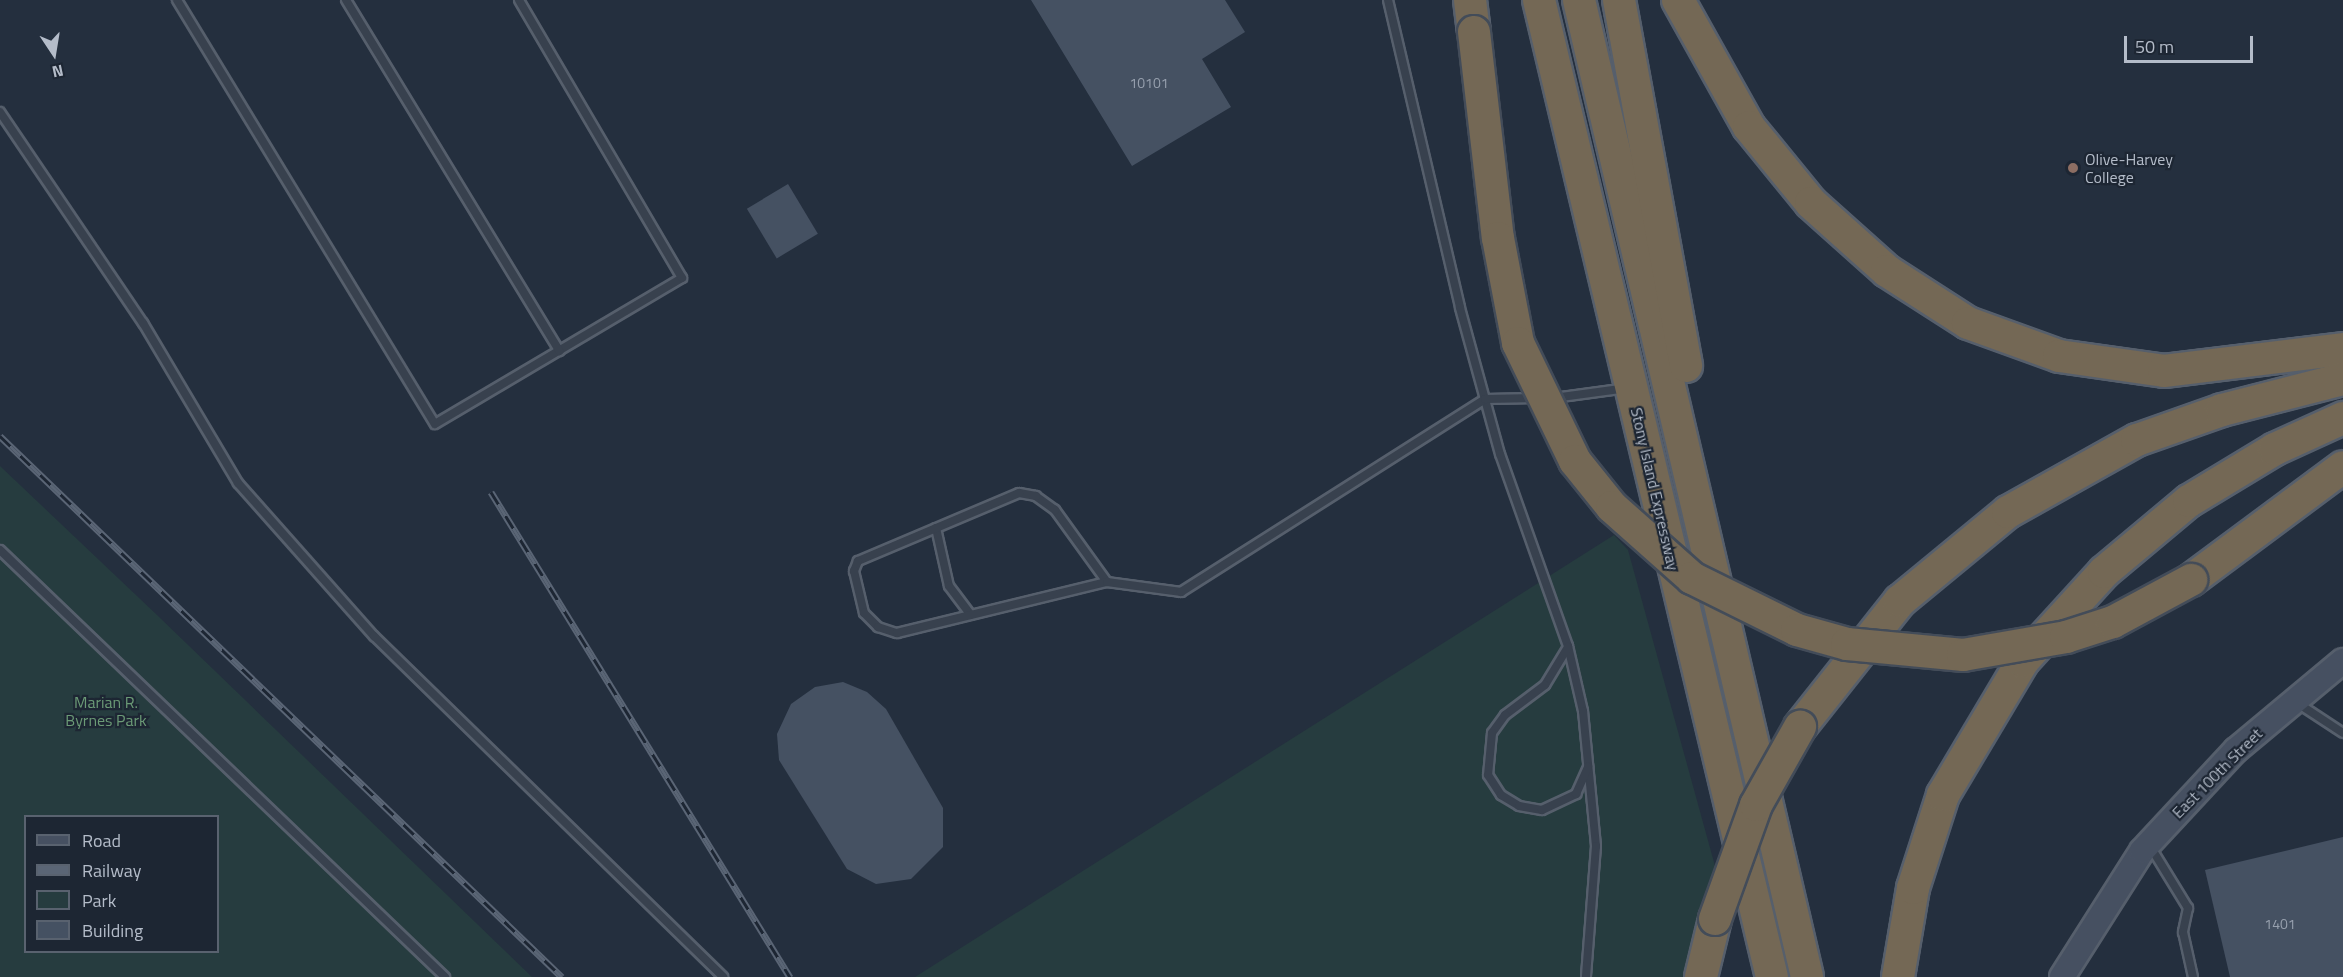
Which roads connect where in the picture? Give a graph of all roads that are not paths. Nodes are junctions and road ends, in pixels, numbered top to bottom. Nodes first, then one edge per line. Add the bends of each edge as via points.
1 (177, 0) edge
2 (346, 0) edge
3 (519, 0) edge
4 (1388, 0) edge
5 (1470, 0) edge
6 (1521, 0) edge
7 (1539, 0) edge
8 (1579, 0) edge
9 (1619, 0) edge
10 (1678, 0) edge
11 (0, 112) edge
12 (1575, 155) junction
13 (2343, 349) edge
14 (559, 351) junction
15 (2343, 379) edge
16 (1630, 388) junction
17 (1485, 399) junction
18 (2343, 418) edge
19 (2343, 467) edge
20 (1691, 474) junction
21 (936, 528) junction
22 (0, 550) edge
23 (1107, 582) junction
24 (971, 615) junction
25 (1568, 646) junction
26 (2343, 661) edge
27 (2293, 700) junction
28 (2343, 733) edge
29 (1588, 766) junction
30 (2149, 844) junction
31 (445, 977) edge
32 (723, 977) edge
33 (1586, 977) edge
34 (1701, 977) edge
35 (1772, 977) edge
36 (1807, 977) edge
37 (1898, 977) edge
38 (2062, 977) edge
39 (2193, 977) edge

1 - 14 lane via 435,424
2 - 14 lane
3 - 14 lane via 682,278
4 - 17 lane via 1435,217
5 - 19 highway, bridge via 1498,238 1518,343 1575,461 1612,507 1692,578 1797,630 1848,644 1963,655 2056,640 2113,622 2191,580
6 - 12 highway via 1540,80
7 - 12 highway, Stony Island Expressway
8 - 20 highway
9 - 20 highway via 1693,404
10 - 13 highway via 1749,127 1811,203 1887,271 1968,323 2059,356 2164,371
11 - 32 lane via 143,323 238,483 374,636
12 - 16 highway, Stony Island Expressway
15 - 34 highway, bridge via 2222,410 2137,440 2008,512 1900,601 1800,727 1756,805 1715,919
16 - 17 lane via 1566,398
16 - 35 highway, Stony Island Expressway
17 - 23 lane via 1181,592
17 - 25 lane
18 - 37 highway via 2275,449 2189,501 2104,572 2023,661 1943,795 1912,888
20 - 36 highway
21 - 23 lane via 1019,494 1036,496 1055,510
21 - 24 lane via 949,586
21 - 24 lane via 858,561 854,572 864,613 878,627 897,633
22 - 31 lane
23 - 24 lane
25 - 29 lane
25 - 29 lane via 1545,685 1505,715 1492,733 1488,775 1501,795 1519,806 1542,810 1576,794
26 - 27 street, East 100th Street
27 - 28 lane
27 - 30 street, East 100th Street via 2236,750
29 - 33 lane via 1596,846
30 - 38 street, East 100th Street via 2107,900
30 - 39 lane via 2163,859 2188,908 2183,932

